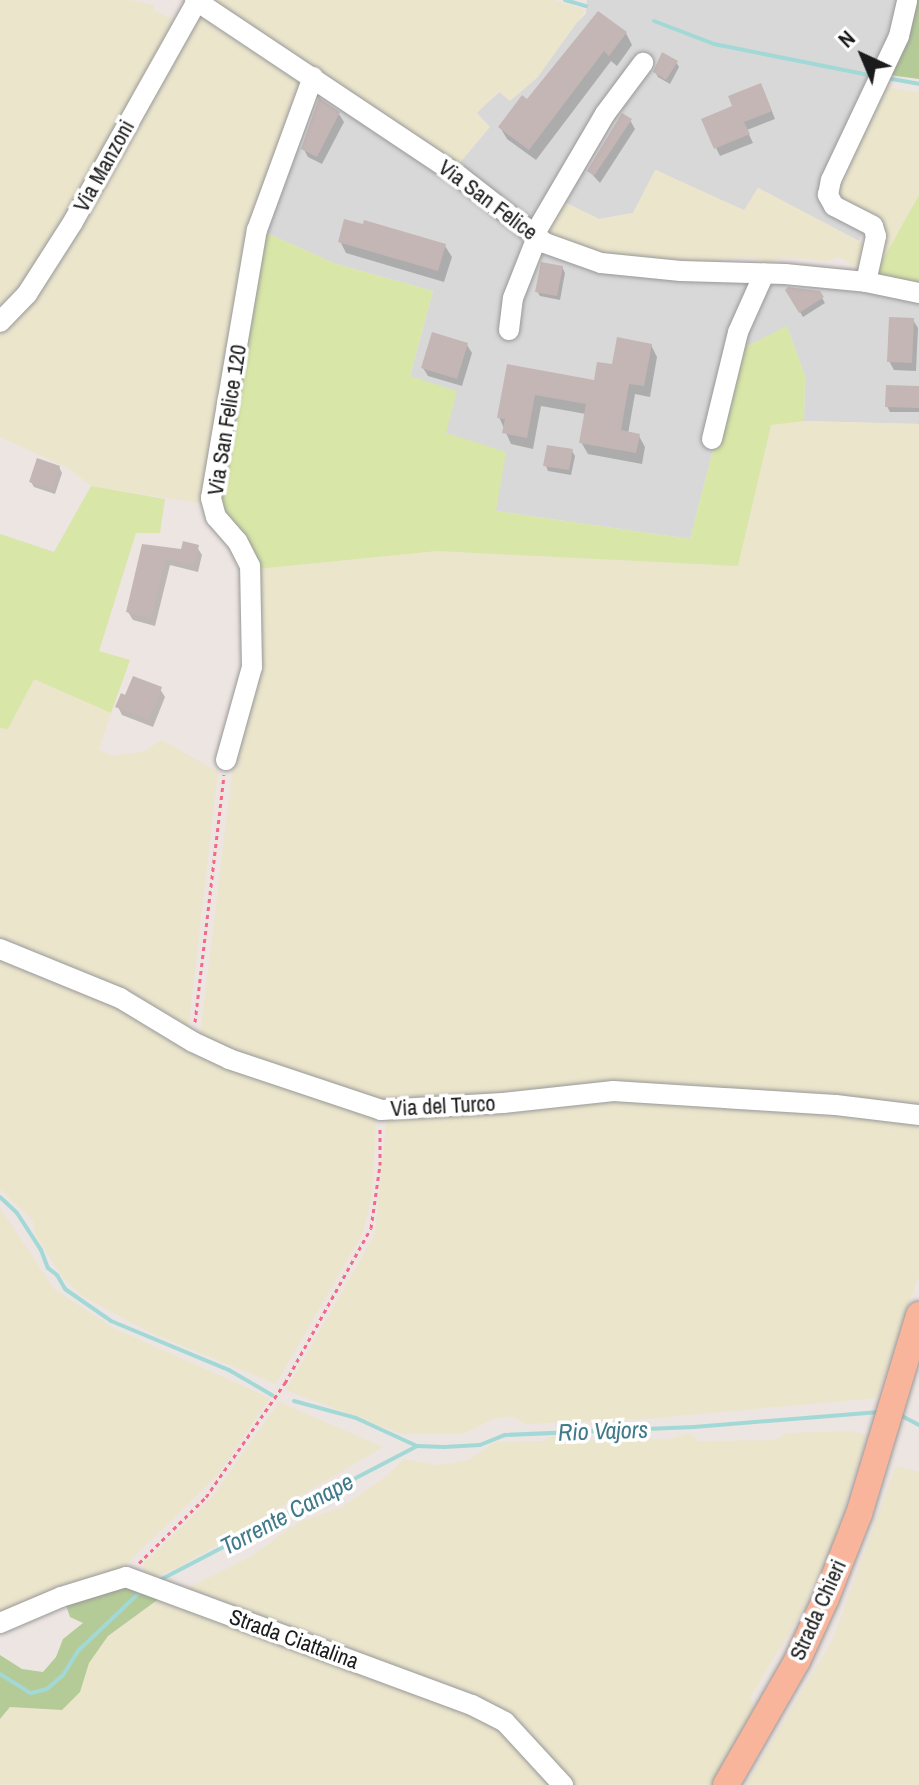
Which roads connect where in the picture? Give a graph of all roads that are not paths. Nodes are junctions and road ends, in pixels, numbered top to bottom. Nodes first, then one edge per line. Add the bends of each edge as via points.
1 (907, 0) edge
2 (196, 1) edge
3 (643, 63) dead end
4 (313, 77) junction
5 (535, 236) junction
6 (764, 274) junction
7 (866, 282) junction
8 (919, 293) edge
9 (0, 322) edge
10 (509, 330) dead end
11 (712, 439) dead end
12 (226, 760) road end
13 (0, 949) edge
14 (919, 1115) edge
15 (919, 1315) edge
16 (0, 1623) edge
17 (563, 1785) edge
18 (726, 1785) edge

1 - 7 street via 899,36 828,195 834,206 873,226 876,236
2 - 4 street, Via San Felice
2 - 9 street, Via Manzoni via 73,222 27,294
3 - 5 street via 605,114
4 - 5 street, Via San Felice via 459,176
4 - 12 street, Via San Felice 120 via 257,230 211,498 216,517 250,566 252,667
5 - 6 street, Via San Felice via 601,263
5 - 10 street via 513,298
6 - 7 street, Via San Felice
6 - 11 street via 738,332
7 - 8 street, Via San Felice
13 - 14 street, Via del Turco via 120,998 229,1059 381,1110 613,1091
15 - 18 main road, Strada Chieri via 859,1514 826,1598 797,1661
16 - 17 street, Strada Ciattalina via 126,1577 472,1705 505,1722

